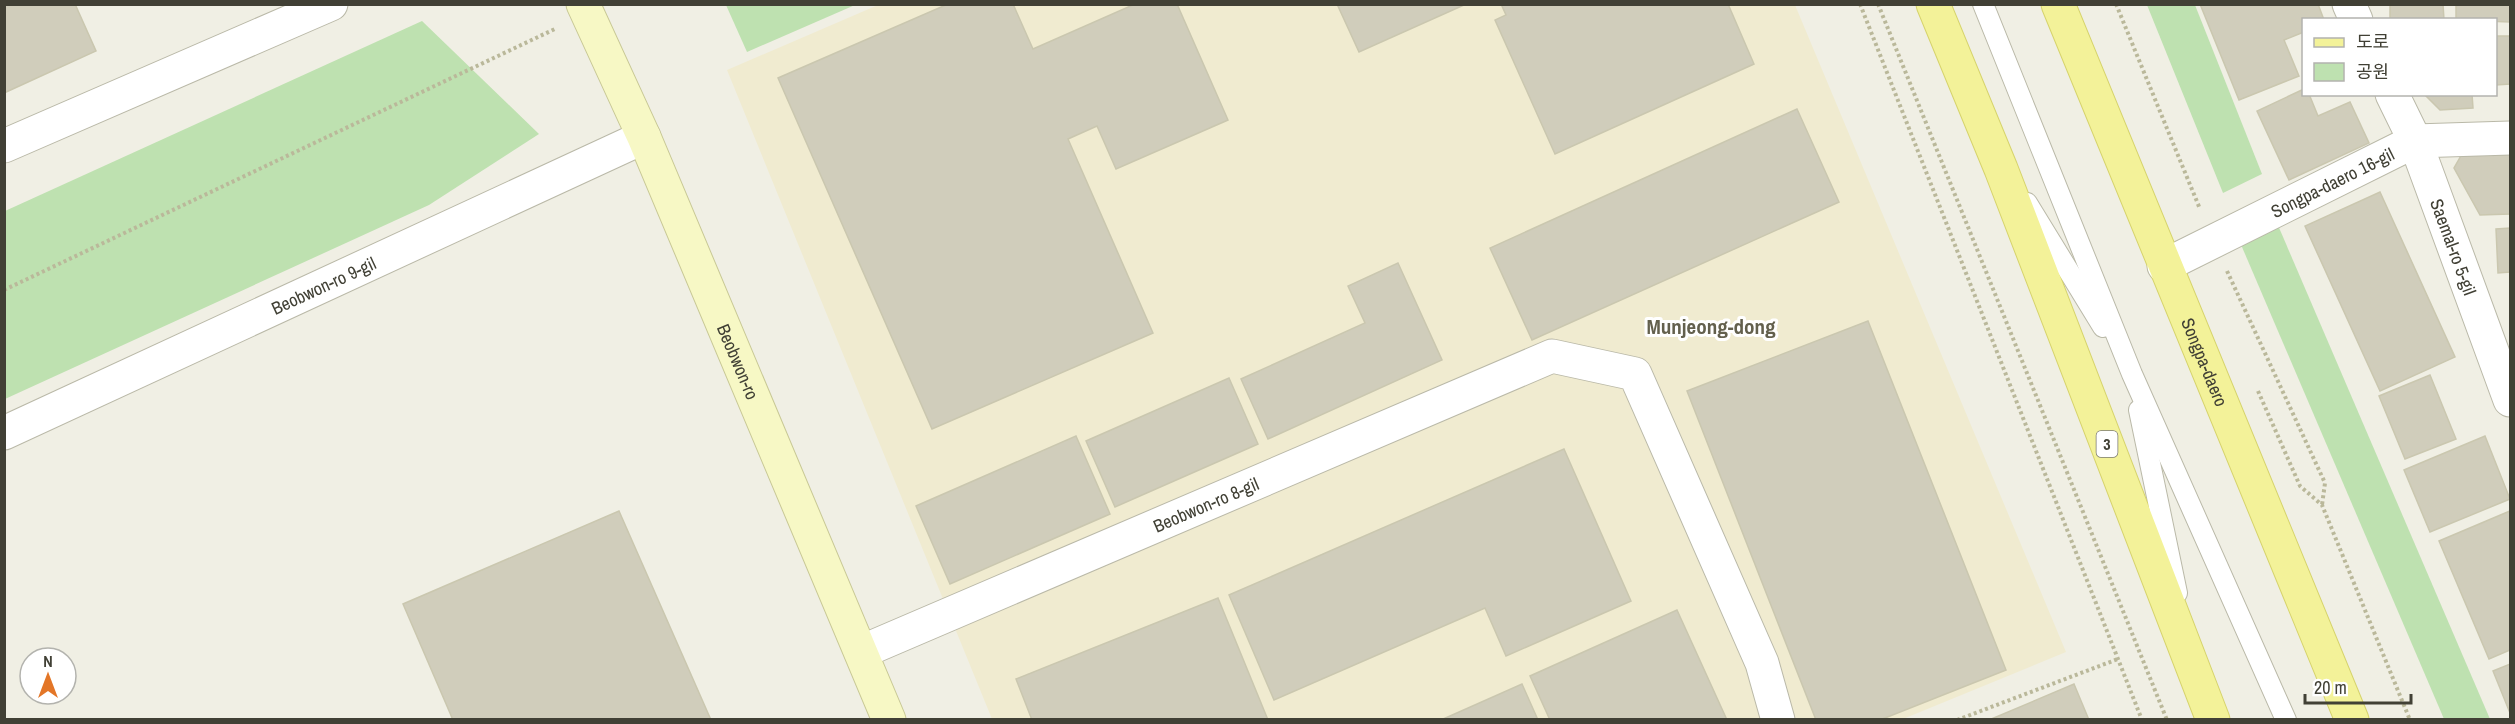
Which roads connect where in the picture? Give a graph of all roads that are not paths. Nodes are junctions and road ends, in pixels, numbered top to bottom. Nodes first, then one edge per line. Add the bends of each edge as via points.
1 (331, 4) edge
2 (1934, 4) edge
3 (1983, 4) edge
4 (2058, 4) edge
5 (2349, 4) edge
6 (586, 9) edge
7 (2355, 18) edge
8 (2393, 96) edge
9 (644, 137) junction
10 (2511, 138) edge
11 (2415, 141) junction
12 (1991, 145) junction
13 (4, 146) edge
14 (2164, 266) junction
15 (2132, 374) junction
16 (2511, 400) edge
17 (4, 433) edge
18 (861, 652) junction
19 (2192, 666) junction
20 (889, 720) edge
21 (1778, 720) edge
22 (2213, 720) edge
23 (2286, 720) edge
24 (2352, 720) edge

1 - 13 street
2 - 12 main road, 3
3 - 15 lane
4 - 14 main road, Songpa-daero
5 - 7 street
6 - 9 street, Beobwon-ro
8 - 11 street, Saemal-ro 5-gil
9 - 17 street, Beobwon-ro 9-gil
9 - 18 street, Beobwon-ro
10 - 11 street, Songpa-daero 16-gil
11 - 14 street, Songpa-daero 16-gil
11 - 16 street, Saemal-ro 5-gil
12 - 15 lane
12 - 19 main road, 3
14 - 24 main road, Songpa-daero
15 - 19 lane
15 - 23 lane
18 - 20 street, Beobwon-ro
18 - 21 street, Beobwon-ro 8-gil via 1552,356 1635,374 1762,663
19 - 22 main road, 3

